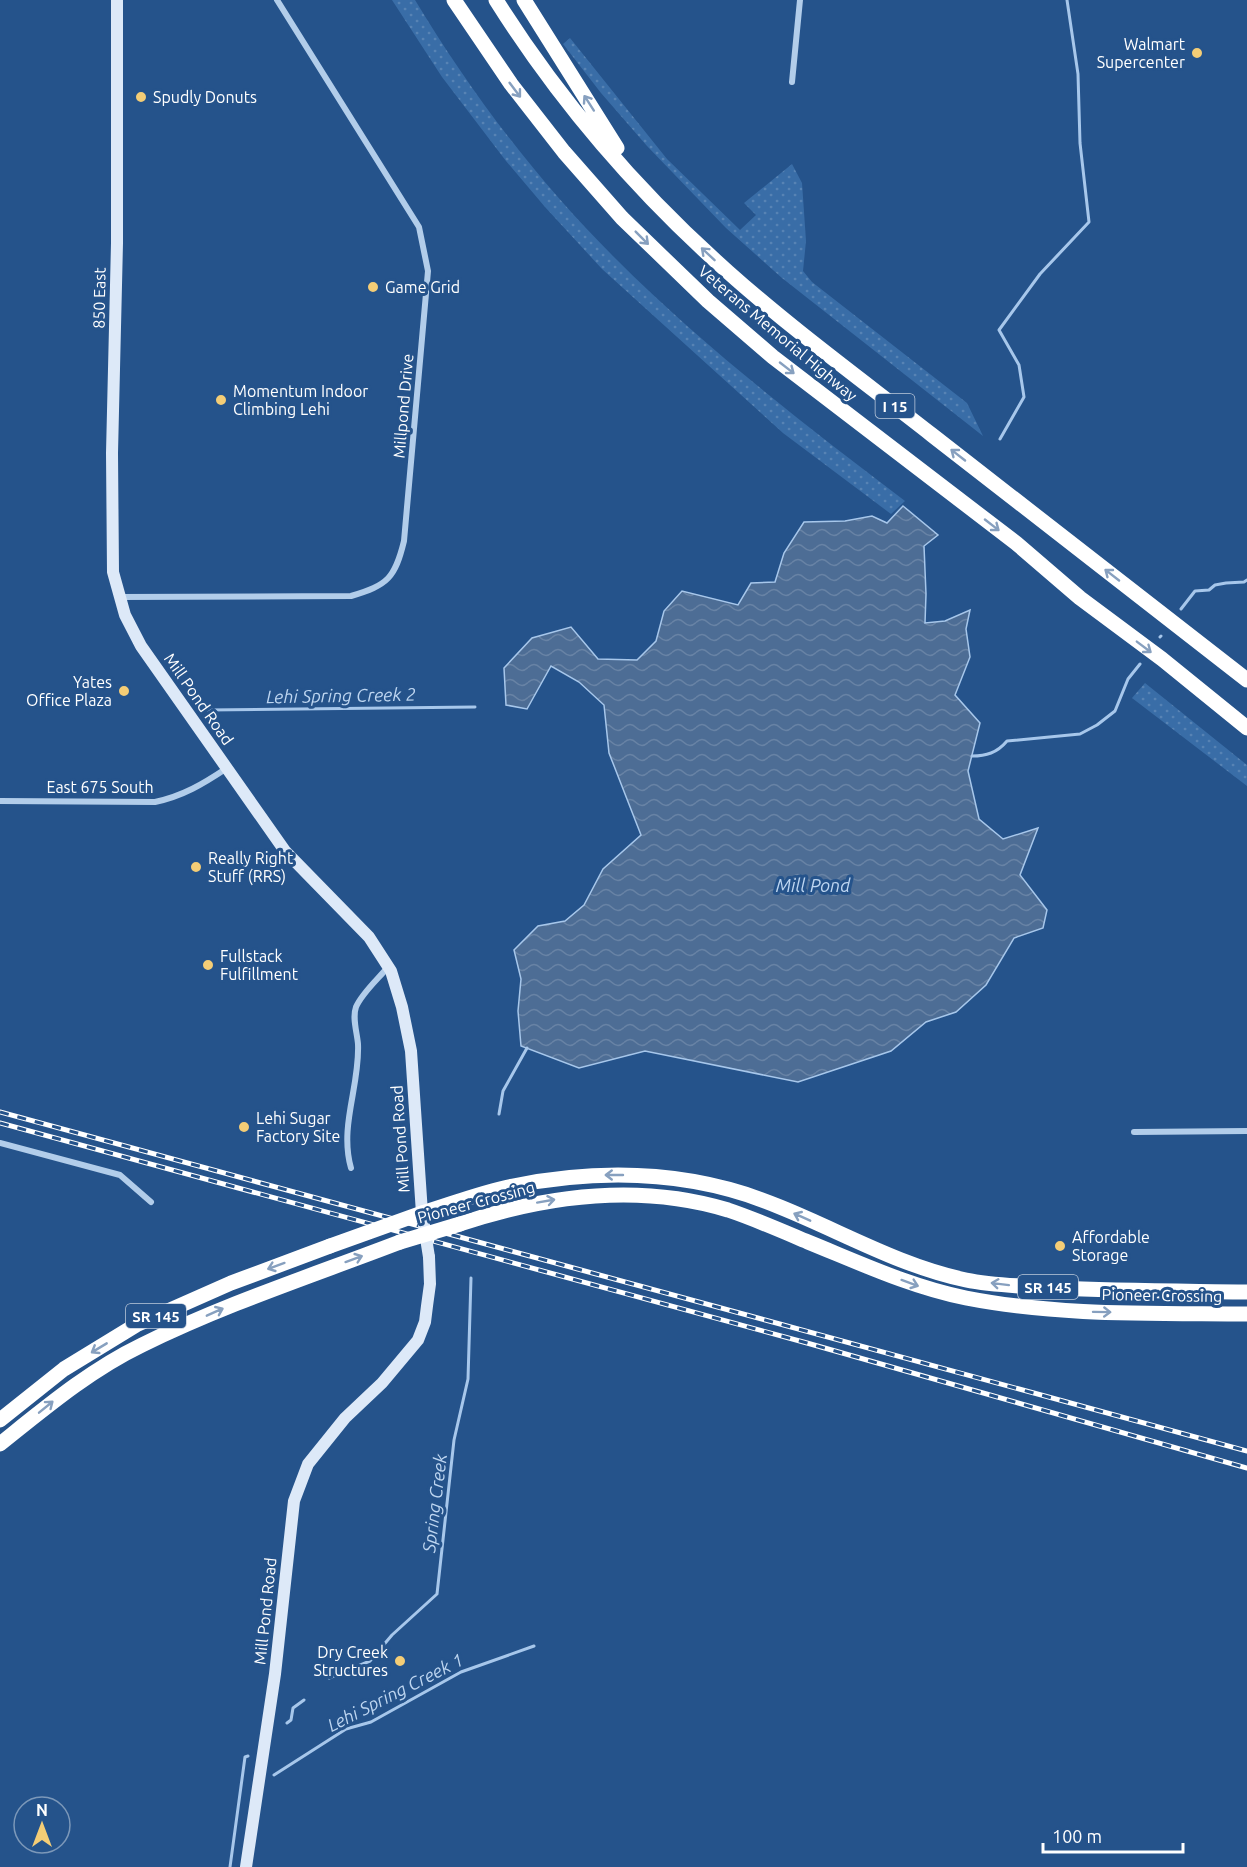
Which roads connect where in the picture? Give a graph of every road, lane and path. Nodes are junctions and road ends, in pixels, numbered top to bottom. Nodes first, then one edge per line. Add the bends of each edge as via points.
1 (117, 0) edge
2 (277, 0) edge
3 (441, 0) edge
4 (454, 0) edge
5 (496, 0) edge
6 (524, 0) edge
7 (800, 0) edge
8 (481, 42) junction
9 (792, 82) dead end
10 (643, 188) junction
11 (120, 597) junction
12 (1247, 680) edge
13 (1247, 728) edge
14 (227, 768) junction
15 (0, 801) edge
16 (388, 967) junction
17 (1247, 1131) edge
18 (1134, 1132) dead end
19 (0, 1143) edge
20 (351, 1168) dead end
21 (151, 1202) dead end
22 (422, 1213) junction
23 (425, 1234) junction
24 (1247, 1292) edge
25 (1247, 1314) edge
26 (0, 1420) edge
27 (0, 1444) edge
28 (246, 1867) edge

1 - 11 main road, 850 East via 112,453 113,572
2 - 11 street, Millpond Drive via 418,227 429,270 404,541 398,566 386,580 351,596
3 - 8 highway
4 - 8 highway, Veterans Memorial Highway / I 15
5 - 10 highway, Veterans Memorial Highway / I 15 via 562,93
10 -> 6 highway
7 - 9 street
8 -> 13 highway, Veterans Memorial Highway / I 15 via 597,191 670,267 773,357 1016,543
12 -> 10 highway, Veterans Memorial Highway / I 15 via 786,322 700,246
11 - 14 main road, Mill Pond Road via 141,645
14 - 15 street, East 675 South via 177,797 155,802
14 - 16 main road, Mill Pond Road via 285,851 369,937
16 - 20 street via 357,1004 354,1014 357,1056 347,1120
16 - 22 main road, Mill Pond Road via 411,1051
17 - 18 street
19 - 21 street via 120,1175
22 - 23 main road, Mill Pond Road, bridge
24 -> 22 highway, Pioneer Crossing / SR 145 via 1083,1289 967,1280 880,1252 779,1206 734,1191 646,1175 599,1174 512,1186
22 -> 26 highway, Pioneer Crossing / SR 145, bridge via 231,1283 136,1325 64,1369
23 -> 25 highway, Pioneer Crossing / SR 145, bridge via 520,1206 603,1194 644,1195 727,1210 919,1286 966,1298 1083,1312
27 -> 23 highway, Pioneer Crossing / SR 145, bridge via 68,1389 140,1345 234,1303
23 - 28 main road, Mill Pond Road, bridge via 430,1284 425,1322 418,1340 308,1464 294,1501 275,1674

